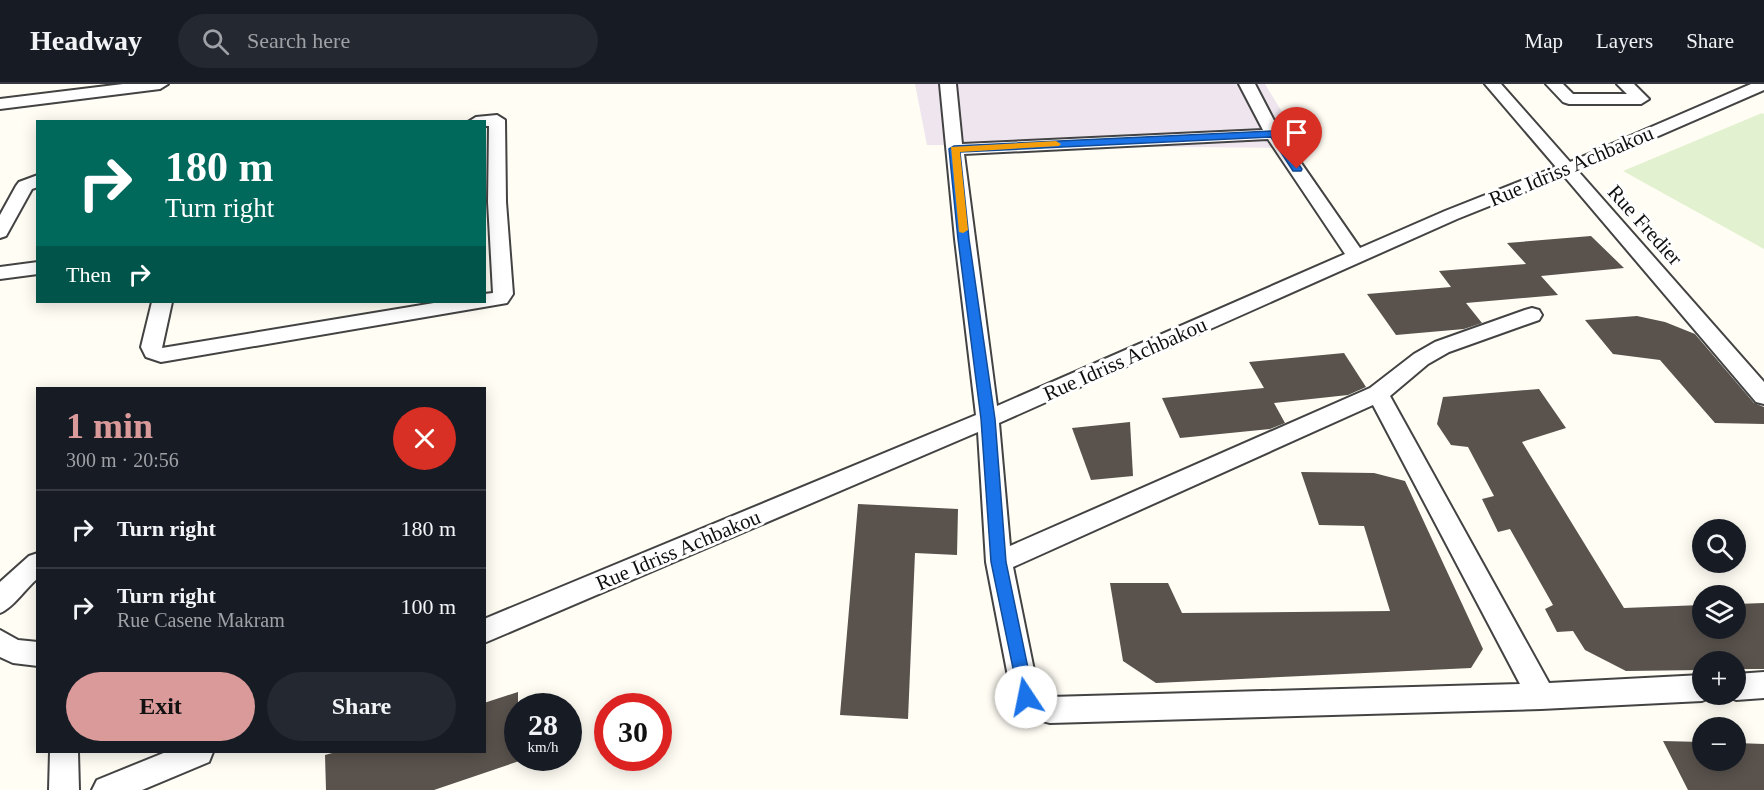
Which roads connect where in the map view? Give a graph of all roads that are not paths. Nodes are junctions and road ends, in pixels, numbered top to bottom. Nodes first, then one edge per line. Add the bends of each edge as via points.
1 (160, 84) edge
2 (948, 84) edge
3 (1247, 84) edge
4 (1493, 84) edge
5 (1554, 84) edge
6 (1625, 84) edge
7 (1764, 84) edge
8 (0, 104) edge
9 (486, 121) edge
10 (1274, 134) junction
11 (954, 149) junction
12 (1565, 170) junction
13 (36, 181) edge
14 (491, 203) edge
15 (0, 232) edge
16 (1356, 256) junction
17 (36, 268) edge
18 (0, 273) edge
19 (486, 301) edge
20 (162, 303) edge
21 (476, 303) edge
22 (1532, 315) dead end
23 (1378, 393) junction
24 (1764, 396) edge
25 (988, 419) junction
26 (999, 562) junction
27 (36, 565) edge
28 (0, 602) edge
29 (486, 630) edge
30 (0, 642) edge
31 (36, 654) edge
32 (1764, 685) edge
33 (1746, 686) edge
34 (1692, 688) edge
35 (1541, 696) junction
36 (64, 753) edge
37 (197, 753) edge
38 (64, 790) edge
39 (107, 790) edge

1 - 8 street
2 - 11 street
3 - 10 street
4 - 12 street, Rue Fredier
5 - 6 street via 1569,99 1641,99
7 - 12 street, Rue Idriss Achbakou
9 - 14 street via 497,120
10 - 11 street
10 - 16 street
11 - 25 street
12 - 16 street, Rue Idriss Achbakou
12 - 24 street, Rue Fredier
13 - 15 street via 25,186
14 - 19 street via 503,294
16 - 25 street, Rue Idriss Achbakou
17 - 18 street
20 - 21 street via 151,347 161,355
22 - 23 street via 1442,347 1421,358
23 - 26 street
23 - 35 street
25 - 26 street
25 - 29 street, Rue Idriss Achbakou
26 - 35 street via 1026,697 1037,707 1050,710
27 - 28 street via 14,583
30 - 31 street via 13,651
32 - 33 street
34 - 35 street
36 - 38 street
37 - 39 street

